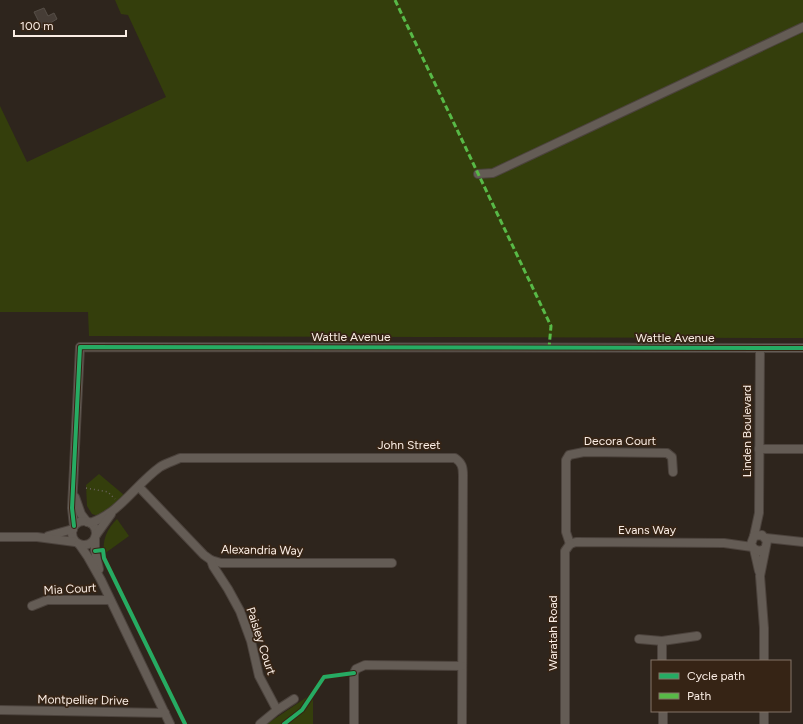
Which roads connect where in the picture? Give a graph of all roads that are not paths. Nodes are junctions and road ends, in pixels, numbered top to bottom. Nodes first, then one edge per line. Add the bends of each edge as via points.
1 (803, 27) edge
2 (478, 174) dead end
3 (760, 348) junction
4 (803, 348) edge
5 (759, 449) junction
6 (803, 449) edge
7 (673, 472) dead end
8 (139, 487) junction
9 (74, 491) junction
10 (113, 511) junction
11 (759, 513) junction
12 (88, 522) junction
13 (73, 528) junction
14 (95, 536) junction
15 (0, 537) edge
16 (37, 537) junction
17 (766, 542) junction
18 (803, 542) edge
19 (77, 543) junction
20 (753, 543) junction
21 (570, 544) junction
22 (211, 560) junction
23 (392, 563) dead end
24 (760, 576) junction
25 (101, 580) junction
26 (110, 600) junction
27 (32, 606) dead end
28 (697, 636) dead end
29 (639, 639) dead end
30 (662, 641) junction
31 (662, 660) edge
32 (764, 660) edge
33 (462, 666) junction
34 (294, 699) dead end
35 (0, 710) edge
36 (276, 710) junction
37 (663, 712) edge
38 (764, 712) edge
39 (165, 713) junction
40 (170, 724) edge
41 (260, 724) edge
42 (354, 724) edge
43 (462, 724) edge
44 (565, 724) edge
45 (663, 724) edge
46 (764, 724) edge

1 - 2 street via 493,173
3 - 4 street, Wattle Avenue
3 - 5 street, Linden Boulevard
3 - 9 street, Wattle Avenue via 80,347
5 - 6 street
5 - 11 street, Linden Boulevard
7 - 21 street, Decora Court via 672,457 667,453 584,452 569,455 566,460 566,532
8 - 10 street, John Street
8 - 22 street, Alexandria Way
8 - 33 street, John Street via 161,466 180,458 456,458 460,462 463,475
9 - 12 street, Wattle Avenue via 81,514
9 - 13 street, Wattle Avenue
10 - 12 street, John Street via 100,519
10 - 14 street, John Street
11 - 17 street
11 - 20 street
12 - 13 street via 79,522
12 - 14 street via 94,528
13 - 16 street
13 - 19 street via 72,536
14 - 19 street via 86,545
14 - 25 street via 95,552
15 - 16 street
16 - 19 street
17 - 18 street
17 - 20 street via 760,551
17 - 20 street via 759,534
17 - 24 street
19 - 25 street
20 - 21 street, Evans Way
20 - 24 street
21 - 44 street, Waratah Road via 565,551
22 - 23 street, Alexandria Way via 221,563
22 - 36 street, Paisley Court via 240,611 251,641 259,676
24 - 32 street
25 - 26 street
26 - 27 street, Mia Court via 47,600
26 - 39 street
28 - 30 street
29 - 30 street
30 - 31 street
33 - 42 street via 364,665 356,669
33 - 43 street, John Street
34 - 36 street
35 - 39 street, Montpellier Drive
36 - 41 street
37 - 45 street
38 - 46 street
39 - 40 street

